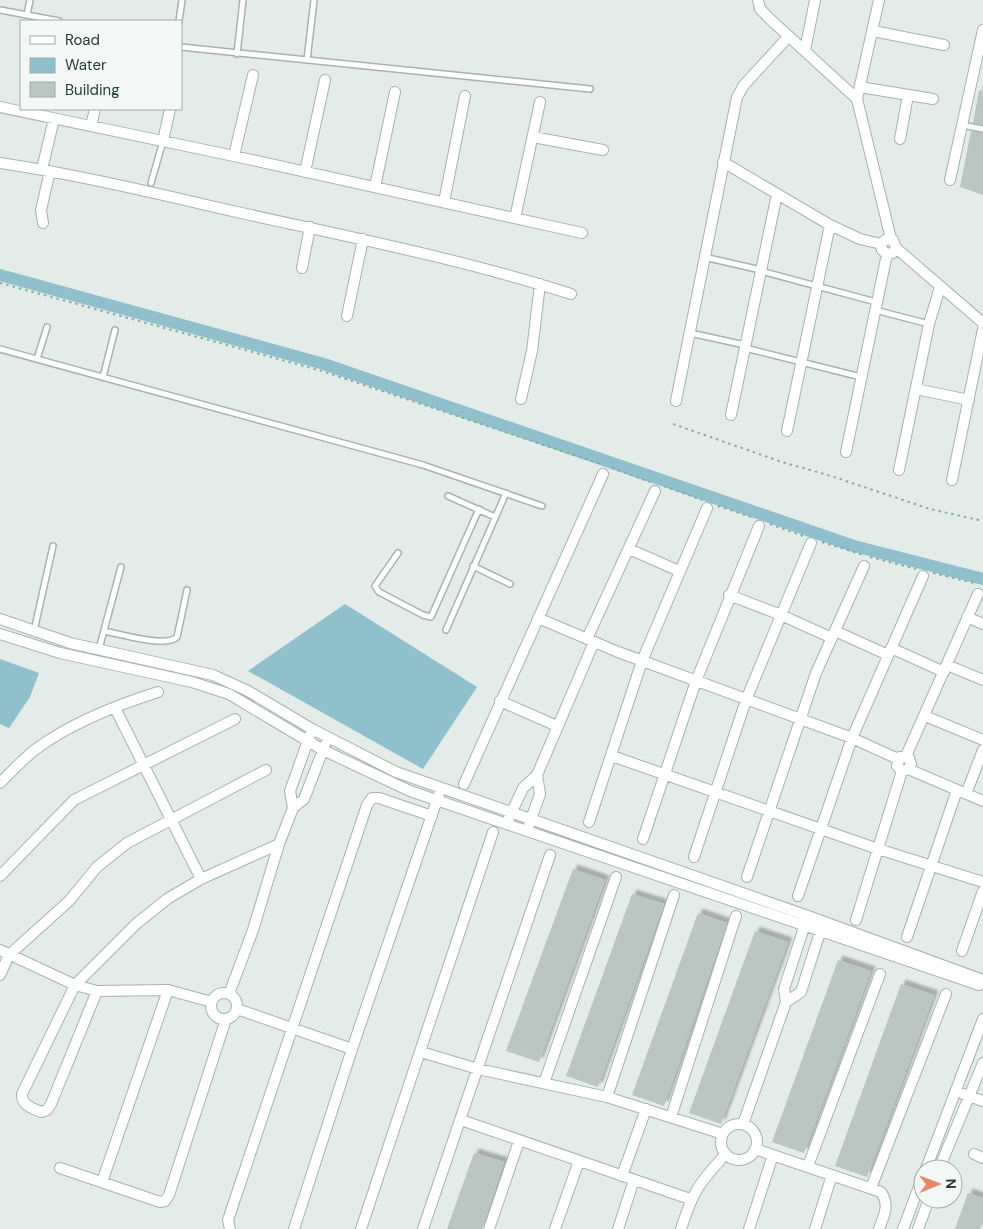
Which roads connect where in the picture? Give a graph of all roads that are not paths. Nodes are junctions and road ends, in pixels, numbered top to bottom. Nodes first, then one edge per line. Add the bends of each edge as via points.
1 (30, 0) edge
2 (182, 0) edge
3 (243, 0) edge
4 (314, 0) edge
5 (758, 0) edge
6 (815, 0) edge
7 (879, 0) edge
8 (0, 10) edge
9 (27, 15) junction
10 (54, 20) edge
11 (179, 20) edge
12 (873, 31) junction
13 (983, 31) edge
14 (789, 36) junction
15 (944, 46) dead end
16 (182, 47) edge
17 (805, 50) junction
18 (237, 54) junction
19 (307, 60) junction
20 (253, 75) dead end
21 (325, 80) dead end
22 (860, 87) junction
23 (590, 89) dead end
24 (395, 92) dead end
25 (465, 96) dead end
26 (908, 96) junction
27 (857, 99) junction
28 (934, 99) dead end
29 (540, 102) dead end
30 (0, 107) edge
31 (95, 110) edge
32 (170, 110) edge
33 (24, 111) edge
34 (54, 118) junction
35 (962, 125) junction
36 (91, 126) junction
37 (983, 129) edge
38 (533, 137) junction
39 (900, 140) dead end
40 (162, 141) junction
41 (603, 150) dead end
42 (234, 156) junction
43 (723, 162) junction
44 (0, 163) edge
45 (46, 170) junction
46 (305, 172) junction
47 (950, 180) dead end
48 (151, 183) dead end
49 (375, 187) junction
50 (777, 194) junction
51 (444, 202) junction
52 (515, 218) junction
53 (43, 223) dead end
54 (830, 225) junction
55 (310, 227) junction
56 (582, 233) dead end
57 (363, 239) junction
58 (881, 244) junction
59 (894, 244) junction
60 (887, 254) junction
61 (704, 257) junction
62 (302, 268) dead end
63 (761, 270) junction
64 (540, 284) junction
65 (940, 287) junction
66 (817, 288) junction
67 (572, 294) dead end
68 (875, 306) junction
69 (348, 316) dead end
70 (983, 323) edge
71 (930, 324) junction
72 (47, 326) dead end
73 (983, 329) edge
74 (115, 330) dead end
75 (690, 333) junction
76 (746, 346) junction
77 (0, 349) edge
78 (37, 359) junction
79 (801, 363) junction
80 (103, 377) junction
81 (862, 377) junction
82 (916, 389) junction
83 (521, 399) dead end
84 (969, 400) junction
85 (676, 401) dead end
86 (731, 415) dead end
87 (787, 431) dead end
88 (846, 452) dead end
89 (899, 470) dead end
90 (603, 474) dead end
91 (952, 480) dead end
92 (655, 491) dead end
93 (506, 493) junction
94 (448, 496) dead end
95 (708, 504) road end
96 (542, 506) dead end
97 (478, 509) junction
98 (495, 516) junction
99 (762, 523) road end
100 (810, 540) road end
101 (53, 546) dead end
102 (629, 549) junction
103 (398, 553) dead end
104 (473, 566) junction
105 (864, 566) dead end
106 (121, 567) dead end
107 (679, 571) junction
108 (924, 572) road end
109 (510, 584) dead end
110 (187, 590) dead end
111 (978, 594) dead end
112 (729, 595) junction
113 (782, 615) junction
114 (967, 617) junction
115 (538, 618) junction
116 (0, 619) edge
117 (983, 624) edge
118 (446, 630) dead end
119 (104, 631) junction
120 (34, 632) junction
121 (0, 634) edge
122 (834, 635) junction
123 (591, 641) junction
124 (99, 651) junction
125 (889, 651) junction
126 (642, 661) junction
127 (945, 669) junction
128 (983, 680) edge
129 (696, 681) junction
130 (158, 692) dead end
131 (746, 700) junction
132 (500, 701) junction
133 (115, 708) junction
134 (925, 716) junction
135 (235, 719) dead end
136 (800, 720) junction
137 (557, 726) junction
138 (312, 729) junction
139 (328, 736) junction
140 (852, 738) junction
141 (308, 741) junction
142 (983, 742) edge
143 (323, 750) junction
144 (612, 756) junction
145 (902, 757) junction
146 (144, 766) junction
147 (266, 770) dead end
148 (905, 770) junction
149 (665, 775) junction
150 (537, 776) junction
151 (0, 783) edge
152 (464, 784) dead end
153 (441, 789) junction
154 (716, 792) junction
155 (962, 792) junction
156 (437, 800) junction
157 (983, 801) edge
158 (293, 808) junction
159 (769, 810) junction
160 (511, 813) junction
161 (432, 816) junction
162 (172, 821) junction
163 (589, 822) dead end
164 (507, 824) junction
165 (529, 825) junction
166 (821, 828) junction
167 (493, 832) dead end
168 (644, 839) dead end
169 (279, 844) junction
170 (878, 849) junction
171 (620, 851) junction
172 (550, 855) dead end
173 (694, 857) dead end
174 (617, 862) junction
175 (931, 866) junction
176 (0, 876) edge
177 (616, 877) dead end
178 (747, 878) dead end
179 (201, 879) junction
180 (983, 882) edge
181 (983, 891) edge
182 (674, 895) dead end
183 (798, 896) dead end
184 (736, 916) dead end
185 (856, 920) dead end
186 (806, 921) junction
187 (822, 927) junction
188 (907, 937) dead end
189 (962, 951) dead end
190 (5, 953) edge
191 (880, 974) dead end
192 (0, 975) edge
193 (983, 980) edge
194 (75, 985) junction
195 (983, 987) edge
196 (168, 990) junction
197 (97, 991) junction
198 (229, 994) junction
199 (946, 994) dead end
200 (212, 1002) junction
201 (786, 1002) junction
202 (237, 1009) junction
203 (226, 1019) junction
204 (983, 1019) edge
205 (292, 1029) junction
206 (352, 1049) junction
207 (421, 1052) junction
208 (983, 1063) edge
209 (478, 1069) junction
210 (544, 1083) junction
211 (955, 1091) junction
212 (969, 1096) junction
213 (607, 1097) junction
214 (983, 1101) edge
215 (646, 1109) junction
216 (671, 1117) junction
217 (461, 1120) junction
218 (743, 1124) junction
219 (723, 1134) junction
220 (518, 1140) junction
221 (755, 1149) junction
222 (726, 1154) junction
223 (773, 1155) junction
224 (930, 1159) edge
225 (943, 1159) edge
226 (579, 1161) junction
227 (808, 1166) junction
228 (60, 1168) dead end
229 (832, 1175) junction
230 (622, 1176) junction
231 (634, 1180) junction
232 (102, 1182) junction
233 (871, 1188) junction
234 (690, 1199) junction
235 (913, 1202) edge
236 (925, 1209) edge
237 (230, 1229) edge
238 (294, 1229) edge
239 (361, 1229) edge
240 (423, 1229) edge
241 (489, 1229) edge
242 (555, 1229) edge
243 (618, 1229) edge
244 (681, 1229) edge
245 (750, 1229) edge
246 (815, 1229) edge
247 (879, 1229) edge
248 (903, 1229) edge
249 (918, 1229) edge

1 - 9 lane
2 - 11 lane
3 - 18 lane
4 - 19 lane
5 - 14 street via 760,9
6 - 17 street
7 - 12 street
8 - 9 lane
9 - 10 lane
12 - 15 street
12 - 22 street
13 - 35 street
14 - 17 street
14 - 43 street via 739,92
16 - 18 lane
17 - 27 street
18 - 19 lane
19 - 23 lane
20 - 42 street
21 - 46 street
22 - 26 street
22 - 27 street
24 - 49 street
25 - 51 street
26 - 28 street
26 - 39 street
27 - 59 street
29 - 38 street
30 - 33 street
31 - 36 street
32 - 40 street
33 - 34 street
34 - 36 street
34 - 45 street
35 - 37 lane
35 - 47 street
36 - 40 street
38 - 41 street
38 - 52 street
40 - 42 street
40 - 48 lane
42 - 46 street
43 - 50 street
43 - 61 street
44 - 45 street
45 - 53 street via 41,210
45 - 55 street
46 - 49 street
49 - 51 street
50 - 54 street
50 - 63 street
51 - 52 street
52 - 56 street
54 - 58 street via 860,239
54 - 66 street
55 - 57 street
55 - 62 street
57 - 64 street
57 - 69 street
58 - 59 street via 885,240
58 - 60 street
59 - 60 street via 893,253
59 - 65 street
60 - 68 street
61 - 63 lane
61 - 75 street
63 - 66 lane
63 - 76 street
64 - 67 street
64 - 83 street via 532,351
65 - 70 street
65 - 71 street
66 - 68 lane
66 - 79 street
68 - 71 lane
68 - 81 street
71 - 82 street
72 - 78 lane
73 - 84 street
74 - 80 lane
75 - 76 lane
75 - 85 street
76 - 79 lane
76 - 86 street
77 - 78 lane
78 - 80 lane
79 - 81 lane
79 - 87 street
80 - 93 lane via 423,465
81 - 88 street
82 - 84 street
82 - 89 street
84 - 91 street
90 - 115 street
92 - 102 street
93 - 96 lane
93 - 98 lane
94 - 97 lane
95 - 107 street
97 - 98 lane
97 - 103 lane via 431,617 377,589 377,582
98 - 104 lane
99 - 112 street
100 - 113 street
101 - 120 lane
102 - 107 street
102 - 123 street
104 - 109 lane
104 - 118 lane
105 - 122 street
106 - 119 lane
107 - 126 street
108 - 125 street
110 - 119 lane via 174,640 160,642
111 - 114 street
112 - 113 street
112 - 129 street
113 - 122 street
113 - 131 street
114 - 117 street
114 - 127 street
115 - 123 street
115 - 132 street
116 - 120 street
119 - 124 lane
120 - 124 street
121 - 141 street via 60,654 192,682 229,694
122 - 125 street
122 - 136 street via 816,673
123 - 126 street
123 - 137 street
124 - 138 street via 195,670 230,682
125 - 127 street
125 - 140 street
126 - 129 street
126 - 144 street
127 - 128 street
127 - 134 street
129 - 131 street
129 - 149 street
130 - 133 street
131 - 136 street
131 - 154 street
132 - 137 street
132 - 152 street
133 - 146 street
133 - 151 street via 53,737
134 - 142 street
134 - 145 street
135 - 146 street
136 - 140 street
136 - 159 street
137 - 150 street
138 - 139 street
138 - 141 street
139 - 143 street
139 - 153 street via 396,772
140 - 145 street
140 - 166 street
141 - 143 street
141 - 158 street via 290,791
142 - 155 street
143 - 156 street via 392,783
143 - 158 street via 304,799
144 - 149 street
144 - 163 street
145 - 148 street via 911,764
146 - 162 street
146 - 176 street via 74,800
147 - 162 street
148 - 155 street
148 - 170 street
149 - 154 street
149 - 168 street
150 - 160 street via 523,788
150 - 165 street via 540,794
153 - 156 street
153 - 160 street
154 - 159 street
154 - 173 street
155 - 157 street
155 - 175 street
156 - 161 street
156 - 164 street
158 - 169 street
159 - 166 street
159 - 178 street
160 - 164 street
160 - 165 street
161 - 205 street via 379,798 372,798 367,805
161 - 206 street
162 - 179 street
162 - 190 street via 111,854 69,901
164 - 165 street
165 - 171 street
165 - 174 street
166 - 170 street
166 - 183 street
167 - 207 street
169 - 179 street
169 - 198 street via 253,930
170 - 175 street
170 - 185 street
171 - 174 street
171 - 186 street
172 - 209 street
174 - 186 street
175 - 180 street
175 - 188 street
177 - 210 street
179 - 194 street via 167,899 136,924
181 - 189 street
182 - 213 street
184 - 216 street
186 - 187 street
186 - 201 street via 784,989
187 - 193 street
187 - 195 street
187 - 201 street via 800,992
190 - 192 street
190 - 194 street
191 - 227 street
194 - 197 street
194 - 197 street via 22,1094 25,1104 41,1112 52,1104
196 - 197 street
196 - 200 street
196 - 232 street
198 - 200 street via 218,995
198 - 202 street via 235,999
199 - 233 street
200 - 203 street via 215,1015
201 - 218 street
202 - 203 street
202 - 205 street
203 - 232 street via 169,1196 160,1202
204 - 211 street
205 - 206 street
205 - 237 street via 228,1220
206 - 238 street
207 - 209 street
207 - 239 street
208 - 212 street
209 - 210 street
209 - 217 street
210 - 213 street
211 - 212 street
211 - 224 street
212 - 214 street
212 - 225 street
213 - 215 street
215 - 216 street
215 - 230 street
216 - 219 street
217 - 220 street
217 - 240 street
218 - 219 street via 730,1126
218 - 221 street via 755,1134
219 - 222 street
220 - 226 street
220 - 241 street
221 - 222 street via 751,1155 739,1160
221 - 223 street
222 - 234 street
223 - 227 street
223 - 245 street
226 - 230 street
226 - 242 street
227 - 229 street
228 - 232 street
229 - 233 street
229 - 246 street
230 - 231 street
231 - 234 street
231 - 243 street
233 - 247 street via 881,1192 886,1199
234 - 244 street
235 - 248 street
236 - 249 street

